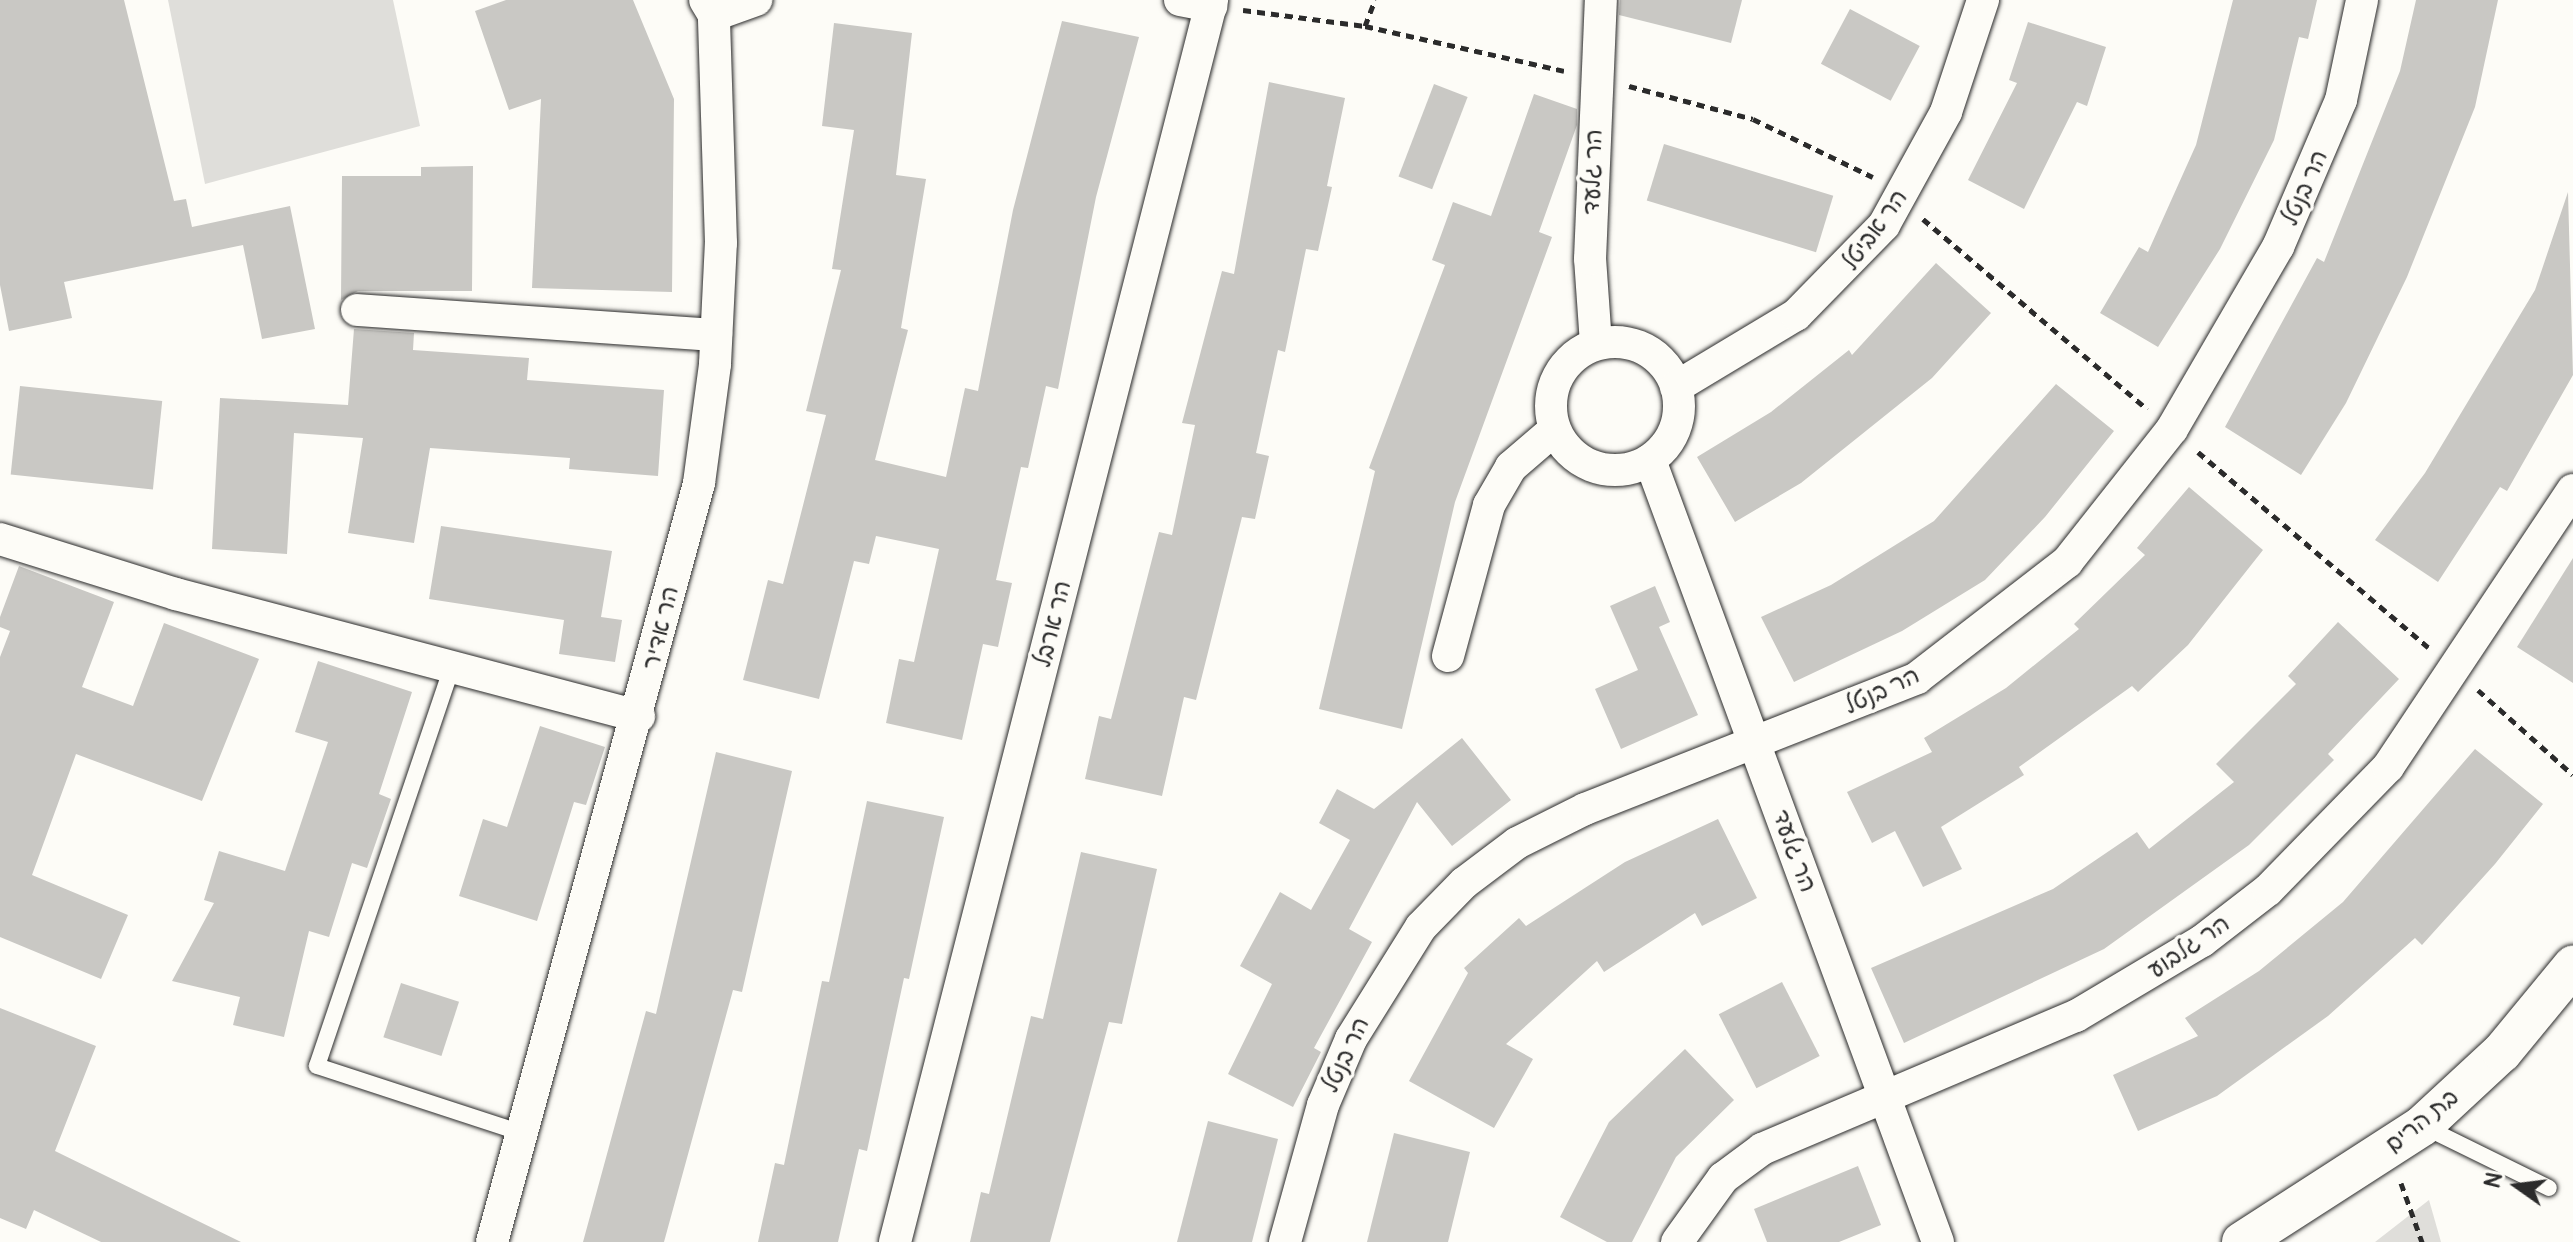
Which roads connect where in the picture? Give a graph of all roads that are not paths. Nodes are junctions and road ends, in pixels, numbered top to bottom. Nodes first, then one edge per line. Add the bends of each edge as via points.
1 (756, 0) edge
2 (1601, 0) edge
3 (1983, 0) edge
4 (2362, 0) edge
5 (1201, 2) edge
6 (710, 8) edge
7 (357, 310) dead end
8 (716, 335) junction
9 (1596, 344) junction
10 (1676, 387) junction
11 (1554, 430) junction
12 (1650, 460) junction
13 (2573, 490) edge
14 (0, 539) edge
15 (1448, 656) dead end
16 (452, 667) junction
17 (639, 716) junction
18 (1754, 742) junction
19 (2573, 966) edge
20 (1884, 1096) junction
21 (2422, 1126) junction
22 (522, 1133) junction
23 (2549, 1188) dead end
24 (492, 1242) edge
25 (895, 1242) edge
26 (1285, 1242) edge
27 (1677, 1242) edge
28 (1938, 1242) edge
29 (2242, 1242) edge

1 - 6 street
2 - 9 street, הר גלעד via 1595,78
3 - 10 street, הר אביטל via 1946,112 1900,200 1840,278 1796,315
4 - 18 street, הר בנטל via 2341,100 2310,183 2172,429 2067,562 1968,645 1917,678
5 - 25 street, הר ארבל
6 - 8 street, הר אדיר
7 - 8 street
8 - 17 street, הר אדיר via 699,483
9 - 10 street via 1632,343 1652,353
9 - 11 street via 1559,373 1551,395
10 - 12 street via 1676,427
11 - 12 street via 1586,464 1608,471
11 - 15 street via 1511,467 1489,505
12 - 18 street, הר גלעד
13 - 20 street, הר גלבוע via 2388,767 2326,835 2202,941 2076,1016
14 - 16 street
16 - 17 street
16 - 22 lane via 317,1066
17 - 22 street, הר אדיר
18 - 20 street, הר גלעד
18 - 26 street, הר בנטל via 1517,843 1421,927 1351,1039 1323,1105
19 - 21 street, בת הרים via 2502,1052
20 - 27 street, הר גלבוע via 1762,1149 1723,1178
20 - 28 street, הר גלעד
21 - 23 lane
21 - 29 street, בת הרים
22 - 24 street, הר אדיר

